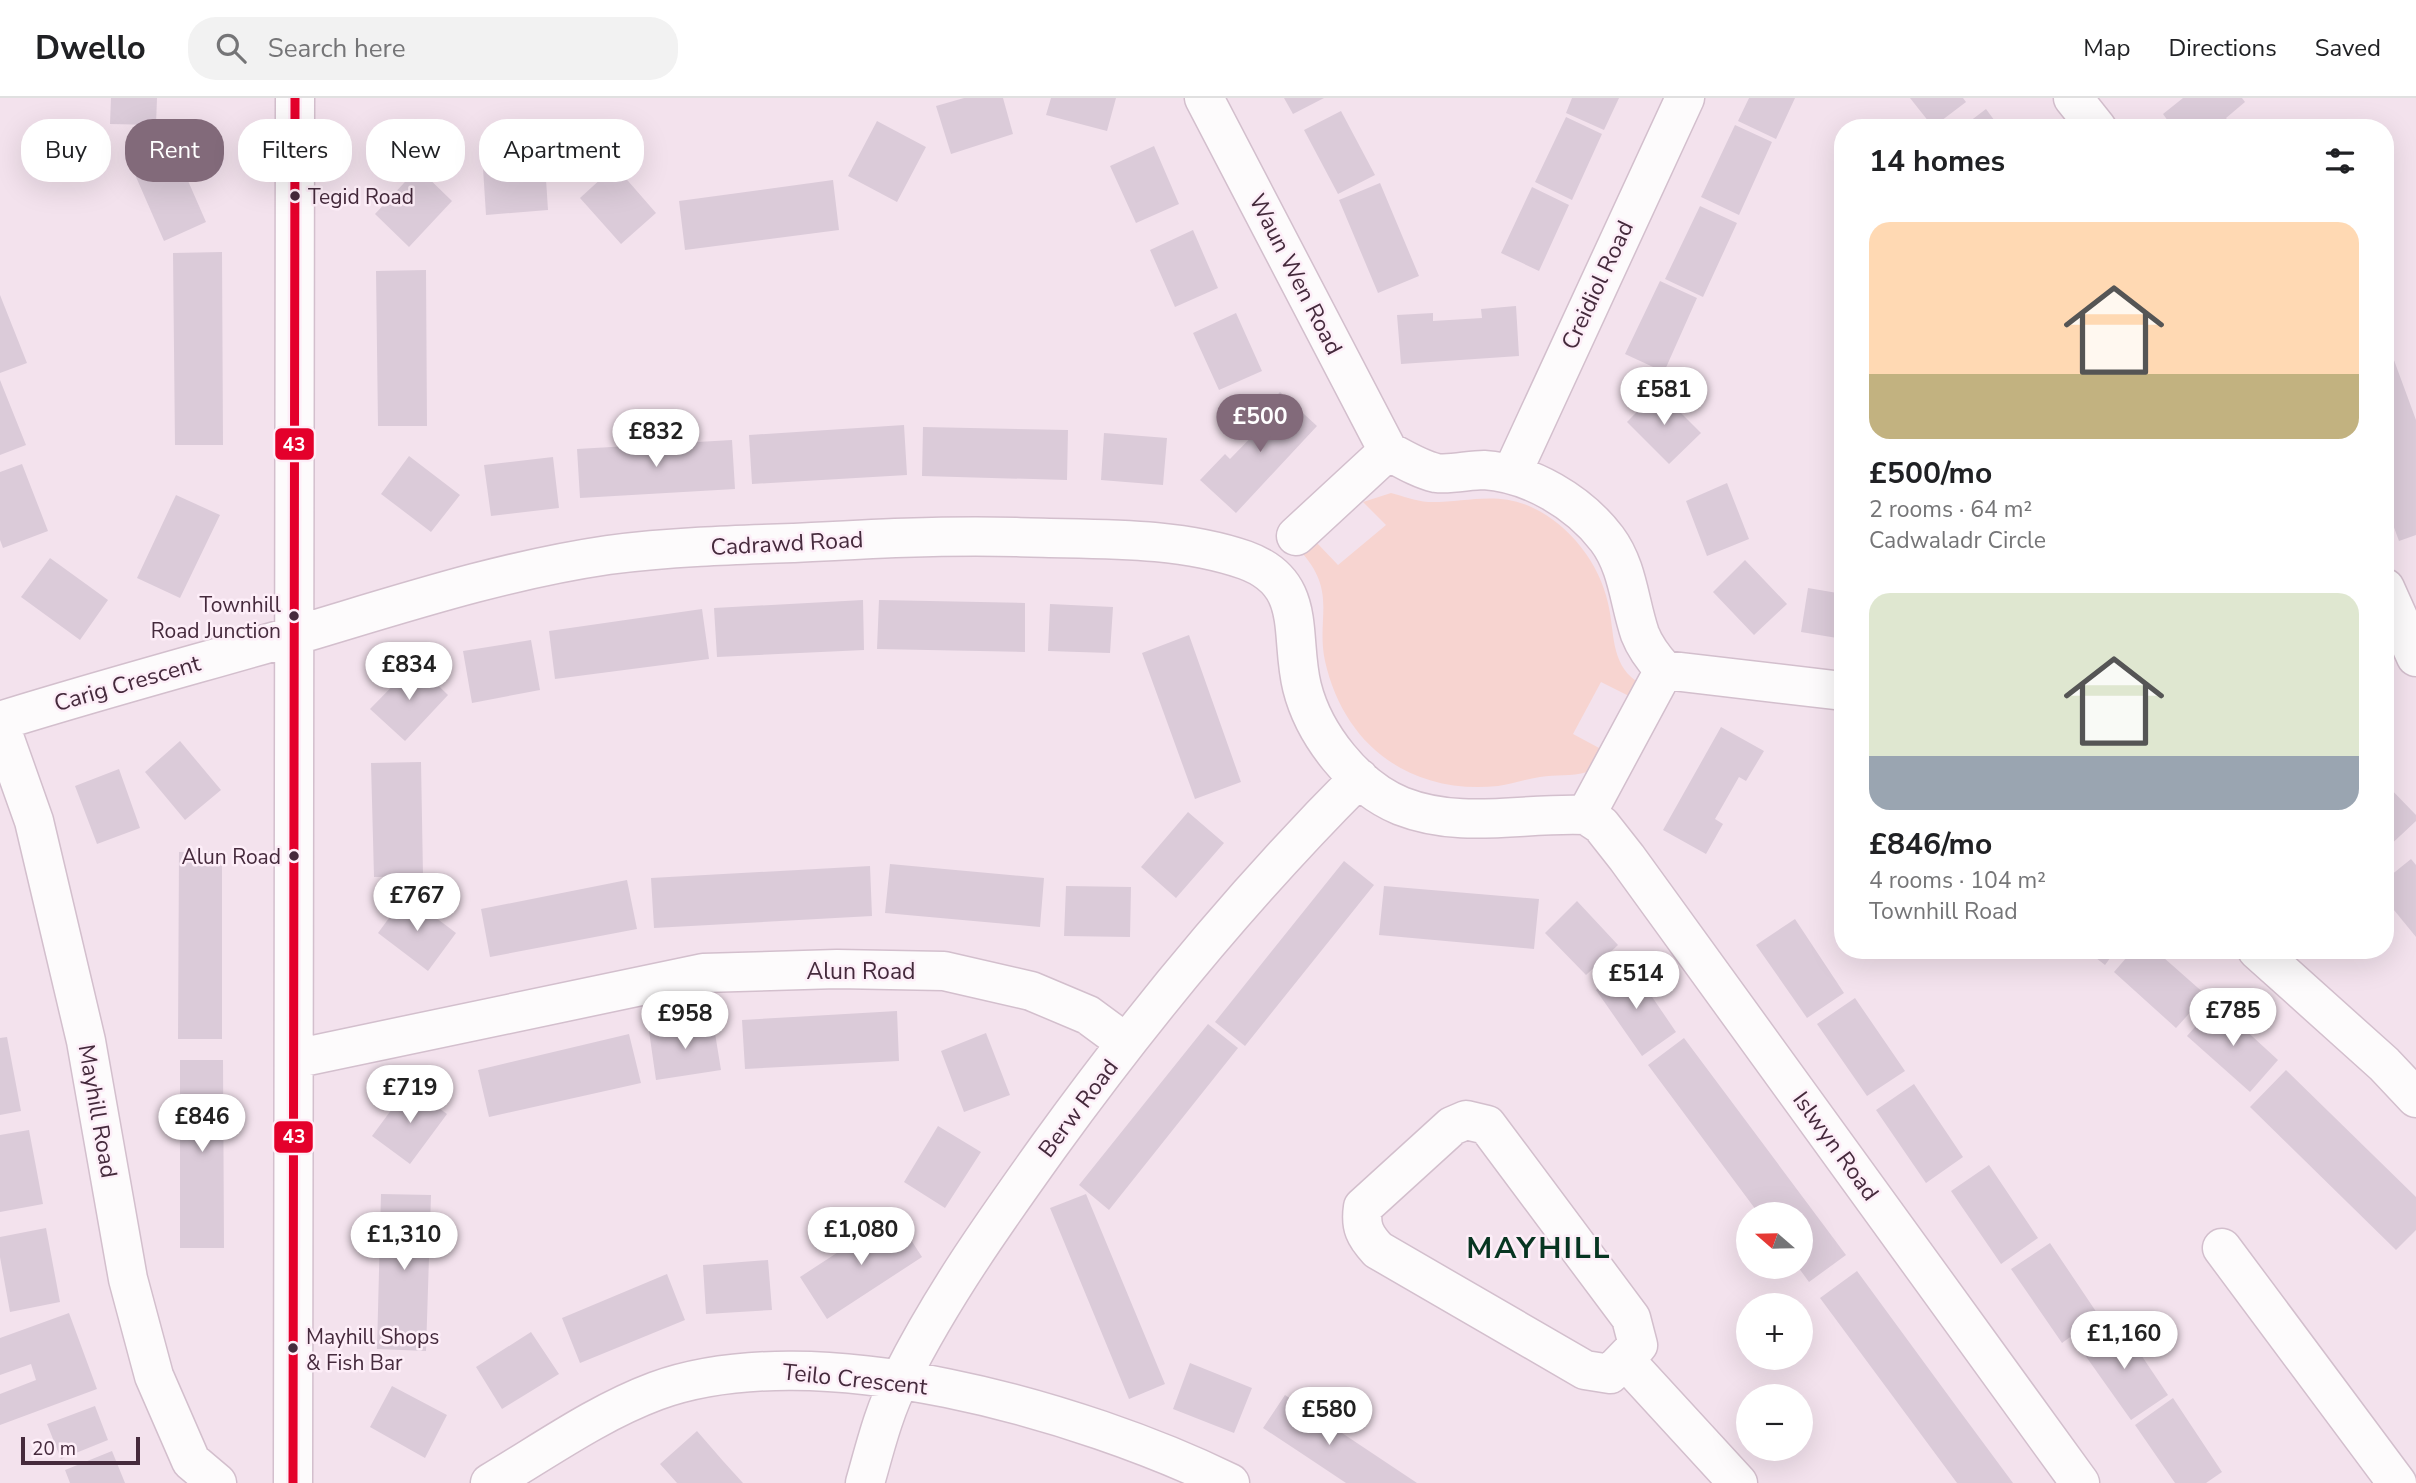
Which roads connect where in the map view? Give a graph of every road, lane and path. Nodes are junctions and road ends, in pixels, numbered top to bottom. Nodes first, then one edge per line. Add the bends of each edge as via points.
1 (295, 98) edge
2 (1204, 98) edge
3 (1685, 98) edge
4 (1388, 450) junction
5 (1512, 473) junction
6 (1296, 536) dead end
7 (2394, 608) edge
8 (295, 635) junction
9 (2416, 657) edge
10 (1664, 670) junction
11 (1834, 690) edge
12 (0, 723) edge
13 (1359, 778) junction
14 (1586, 815) junction
15 (2268, 959) edge
16 (1126, 1043) junction
17 (294, 1059) junction
18 (2416, 1098) edge
19 (2222, 1248) dead end
20 (1625, 1360) junction
21 (900, 1380) junction
22 (217, 1483) edge
23 (293, 1483) edge
24 (490, 1483) edge
25 (864, 1483) edge
26 (1230, 1483) edge
27 (1738, 1483) edge
28 (2080, 1483) edge
29 (2397, 1483) edge

1 - 8 street
2 - 4 street, Waun Wen Road
3 - 5 street, Creidiol Road
4 - 5 street via 1440,474
4 - 6 street
5 - 10 street via 1583,513 1607,539 1623,567 1641,636
7 - 9 street
8 - 12 street, Carig Crescent
8 - 13 street, Cadrawd Road via 464,585 607,555 951,536 1146,541 1244,560 1281,582 1297,624 1301,685 1311,714
8 - 17 street
10 - 11 street
10 - 14 street
12 - 22 street, Mayhill Road via 34,821 86,1041 128,1279 154,1376 191,1461
13 - 14 street via 1403,806 1466,821
13 - 16 street, Berw Road via 1288,850
14 - 28 street, Islwyn Road via 1601,825 1627,858
15 - 18 street
16 - 17 street, Alun Road via 1088,1015 1031,991 944,971 837,969 703,973
16 - 21 street, Berw Road via 1011,1199 943,1302
17 - 23 street
19 - 29 street
20 - 20 street via 1610,1374 1585,1370 1378,1250 1360,1222 1363,1207 1452,1126 1466,1120 1487,1125 1631,1318 1638,1345
20 - 27 street
21 - 24 street, Teilo Crescent via 794,1370 720,1373 656,1391 592,1421
21 - 25 street, Berw Road
21 - 26 street, Teilo Crescent via 1038,1410

